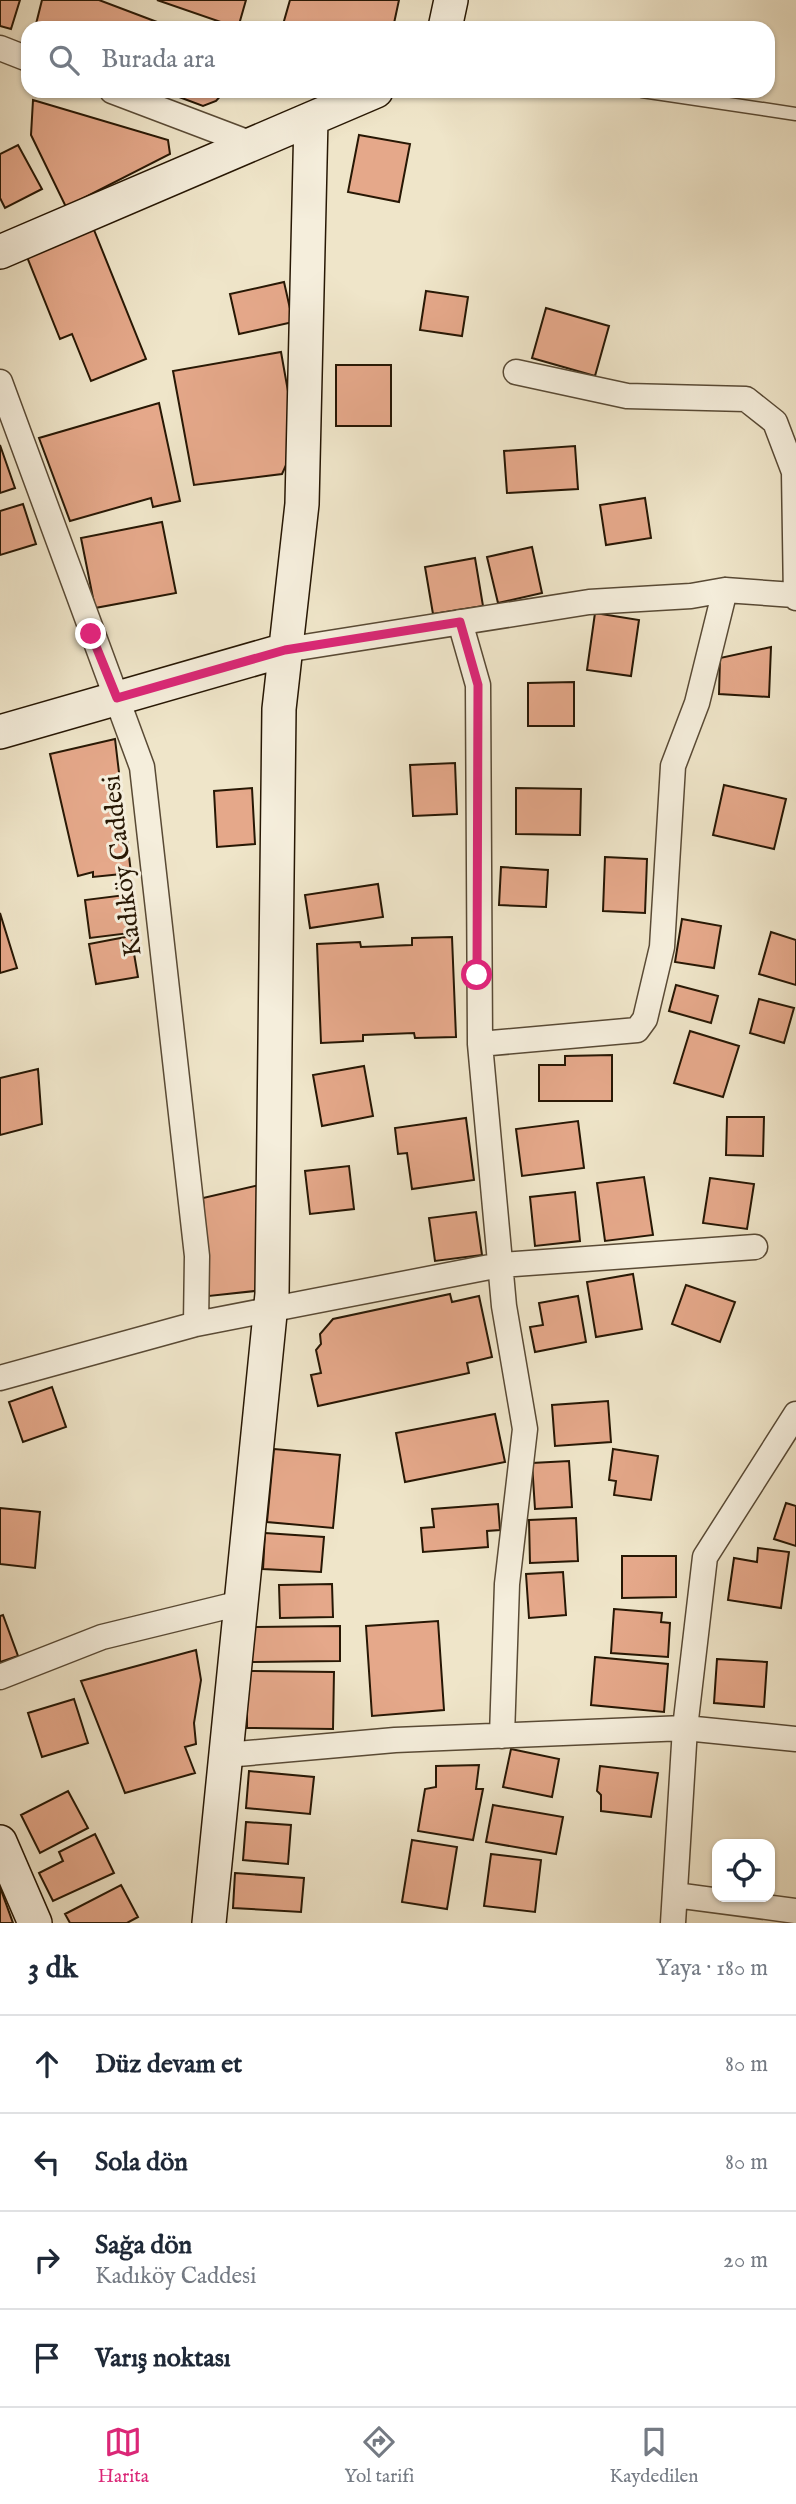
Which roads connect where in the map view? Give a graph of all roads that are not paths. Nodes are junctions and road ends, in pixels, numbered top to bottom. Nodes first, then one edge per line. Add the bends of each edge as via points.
1 (451, 0) edge
2 (446, 21) edge
3 (0, 48) edge
4 (21, 56) edge
5 (130, 98) edge
6 (360, 98) edge
7 (689, 98) edge
8 (796, 114) edge
9 (311, 119) junction
10 (252, 144) junction
11 (0, 252) edge
12 (516, 372) dead end
13 (0, 382) edge
14 (795, 538) edge
15 (725, 590) junction
16 (795, 597) edge
17 (460, 622) junction
18 (285, 650) junction
19 (117, 698) junction
20 (0, 732) edge
21 (480, 1044) junction
22 (755, 1247) dead end
23 (500, 1265) junction
24 (270, 1312) junction
25 (196, 1324) junction
26 (0, 1378) edge
27 (795, 1416) edge
28 (241, 1603) junction
29 (0, 1677) edge
30 (685, 1728) junction
31 (502, 1735) junction
32 (796, 1739) edge
33 (226, 1755) junction
34 (0, 1842) edge
35 (675, 1895) junction
36 (796, 1911) edge
37 (35, 1923) edge
38 (209, 1923) edge
39 (228, 1923) edge
40 (673, 1923) edge

1 - 2 street
3 - 4 street
5 - 10 street
6 - 9 street
7 - 8 lane
9 - 10 street
9 - 18 street via 302,504
10 - 11 street
12 - 14 street via 627,396 746,399 775,422 794,472
13 - 19 street, Kadıköy Caddesi
14 - 16 street
15 - 16 street
15 - 17 street via 589,602
15 - 21 street via 697,703 673,766 662,947 645,1019 637,1030
17 - 18 street
17 - 21 street via 478,685
18 - 19 street
18 - 24 street via 279,709
19 - 20 street
19 - 25 street, Kadıköy Caddesi via 142,767 197,1256
21 - 23 street
22 - 23 street
23 - 24 street
23 - 31 street via 525,1429 507,1584
24 - 25 street
24 - 28 street
25 - 26 street
27 - 30 street via 705,1557
28 - 29 street via 102,1637
28 - 33 street
30 - 31 street
30 - 32 street
30 - 35 street
31 - 33 street
33 - 38 street
34 - 37 street
35 - 36 street
35 - 40 street
38 - 39 street

